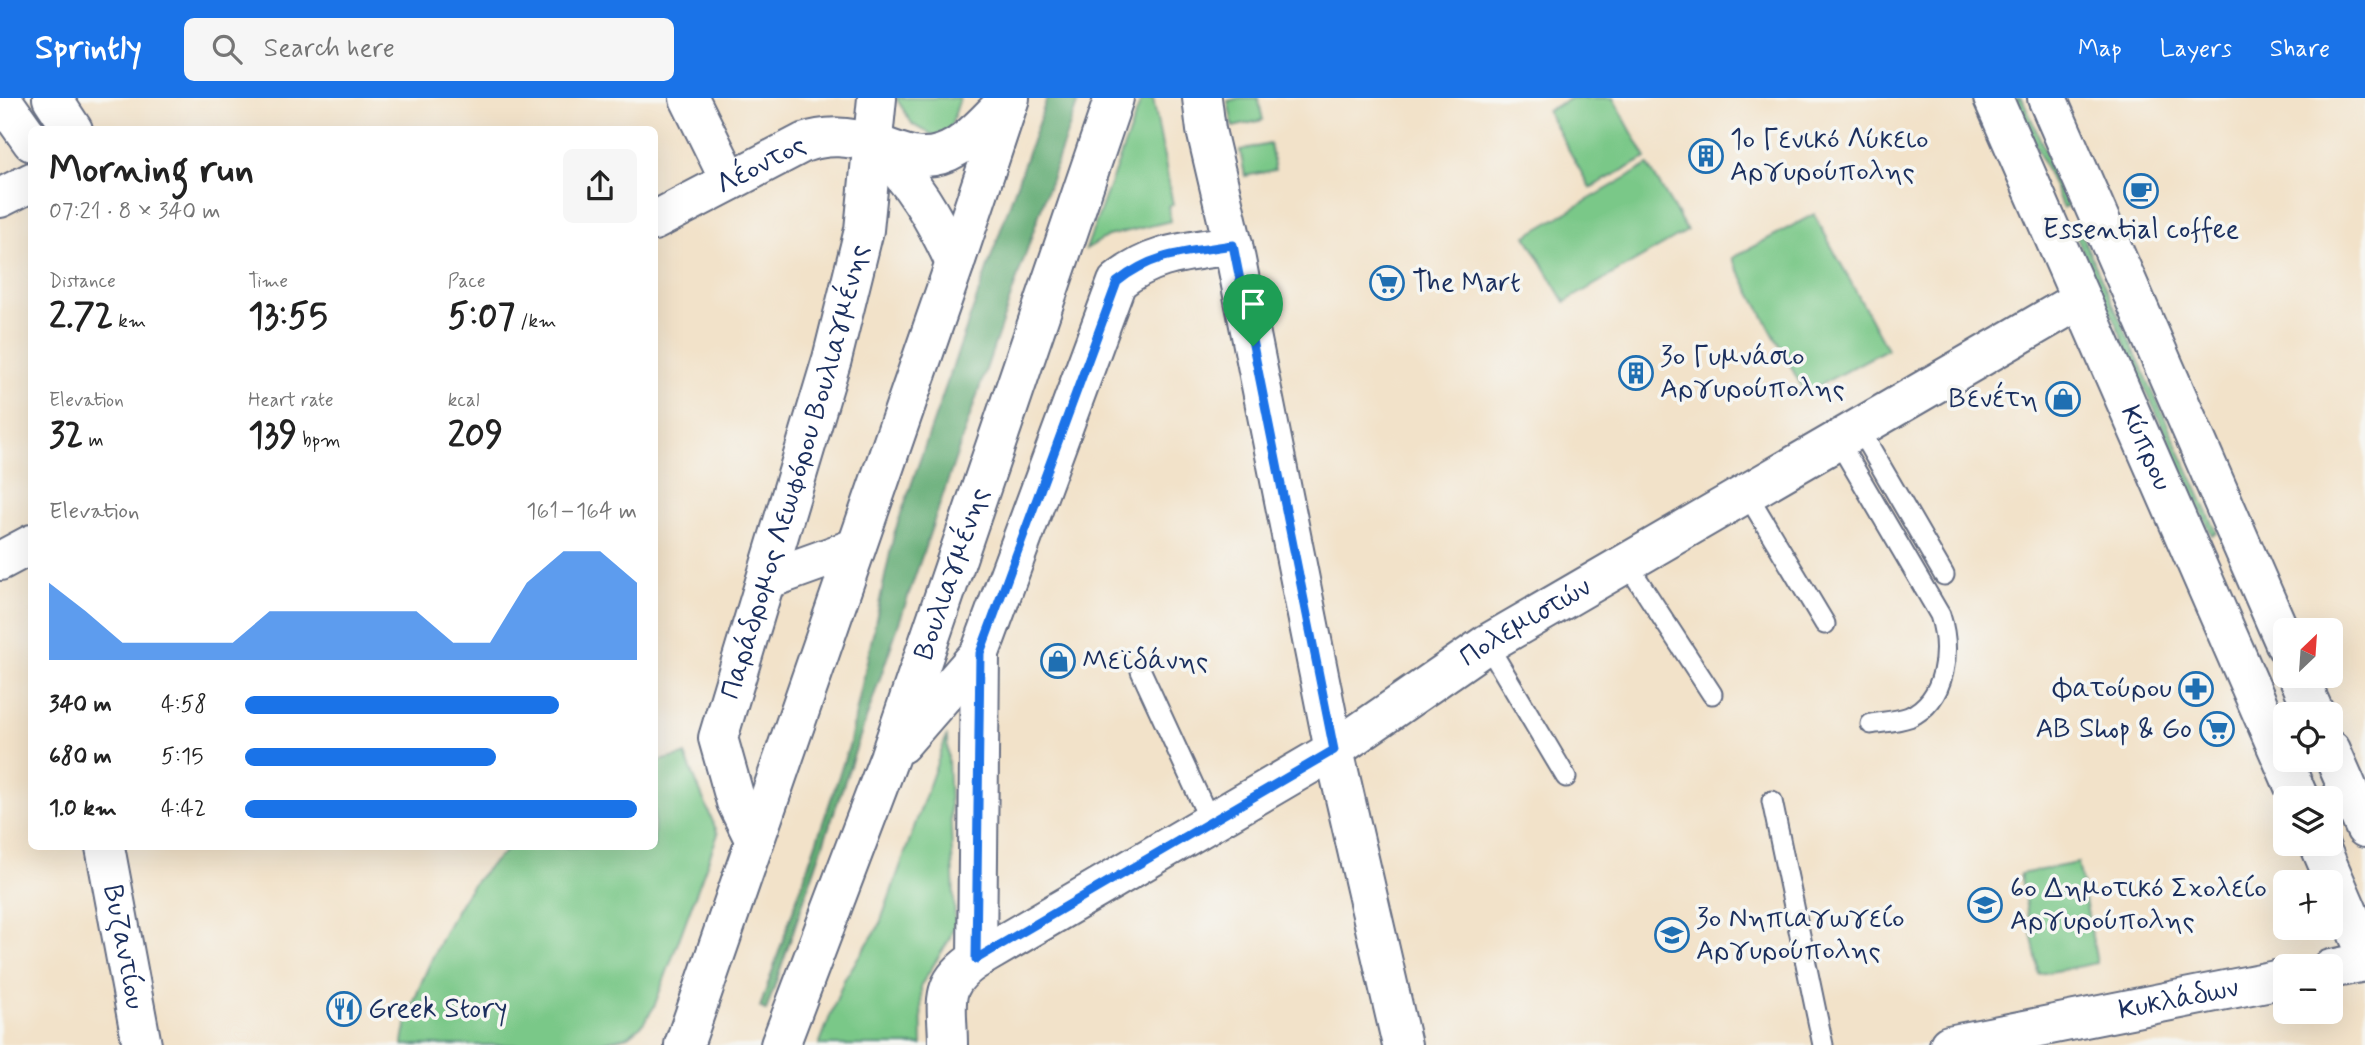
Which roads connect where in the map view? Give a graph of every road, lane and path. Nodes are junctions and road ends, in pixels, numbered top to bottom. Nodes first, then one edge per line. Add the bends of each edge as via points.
1 (1, 98) edge
2 (52, 98) edge
3 (688, 98) edge
4 (877, 98) edge
5 (1010, 98) edge
6 (1114, 98) edge
7 (1202, 98) edge
8 (1993, 98) edge
9 (2047, 98) edge
10 (70, 126) edge
11 (28, 136) edge
12 (874, 144) junction
13 (730, 181) junction
14 (28, 184) edge
15 (0, 198) edge
16 (658, 219) edge
17 (1233, 245) junction
18 (956, 263) junction
19 (2081, 299) junction
20 (1847, 433) junction
21 (1746, 492) junction
22 (28, 546) edge
23 (855, 548) junction
24 (0, 561) edge
25 (1626, 562) junction
26 (1944, 575) dead end
27 (766, 580) junction
28 (2274, 618) edge
29 (1825, 624) dead end
30 (1487, 644) junction
31 (980, 653) junction
32 (1141, 671) dead end
33 (1712, 694) dead end
34 (1871, 724) dead end
35 (1334, 750) junction
36 (888, 758) junction
37 (2341, 772) edge
38 (1566, 777) dead end
39 (2294, 786) edge
40 (1772, 801) dead end
41 (1210, 821) junction
42 (2365, 828) edge
43 (754, 839) junction
44 (106, 850) edge
45 (2324, 856) edge
46 (2365, 951) edge
47 (976, 959) junction
48 (2365, 962) edge
49 (2343, 967) edge
50 (2273, 981) edge
51 (142, 1045) edge
52 (684, 1045) edge
53 (780, 1045) edge
54 (948, 1045) edge
55 (1402, 1045) edge
56 (1823, 1045) edge
57 (1949, 1045) edge

1 - 11 street
2 - 10 street
3 - 13 street
4 - 12 street, Παράδρομος Λεωφόρου Βουλιαγμένης
5 - 12 street, Λέοντος via 961,146 936,158
5 - 18 street
6 - 36 street, Βουλιαγμένης
7 - 17 street
8 - 19 street, Κύπρου
9 - 28 street, Κύπρου
12 - 13 street, Λέοντος via 844,136 817,138
12 - 18 street via 899,168 933,215
12 - 27 street, Παράδρομος Λεωφόρου Βουλιαγμένης via 861,243 832,359
13 - 16 street, Λέοντος
14 - 15 street
17 - 31 street via 1160,256 1135,267 1117,282
17 - 35 street
18 - 23 street
19 - 20 street, Πολεμιστών
19 - 39 street, Κύπρου
20 - 21 street, Πολεμιστών
20 - 26 lane
20 - 34 lane via 1946,635 1938,690 1928,703 1909,717
21 - 25 street, Πολεμιστών
21 - 29 lane
22 - 24 street
23 - 27 street
23 - 43 street
25 - 30 street, Πολεμιστών
25 - 33 lane
27 - 43 street, Παράδρομος Λεωφόρου Βουλιαγμένης via 718,738 736,802
30 - 35 street, Πολεμιστών
30 - 38 lane
31 - 36 street
31 - 47 street
32 - 41 lane
35 - 41 street, Πολεμιστών
35 - 55 street
36 - 53 street, Βουλιαγμένης
37 - 42 street
40 - 56 lane
41 - 47 street, Πολεμιστών
43 - 52 street
44 - 51 street, Βυζαντίου
45 - 46 street
47 - 54 street via 948,988
48 - 49 street
50 - 57 street, Κυκλάδων

